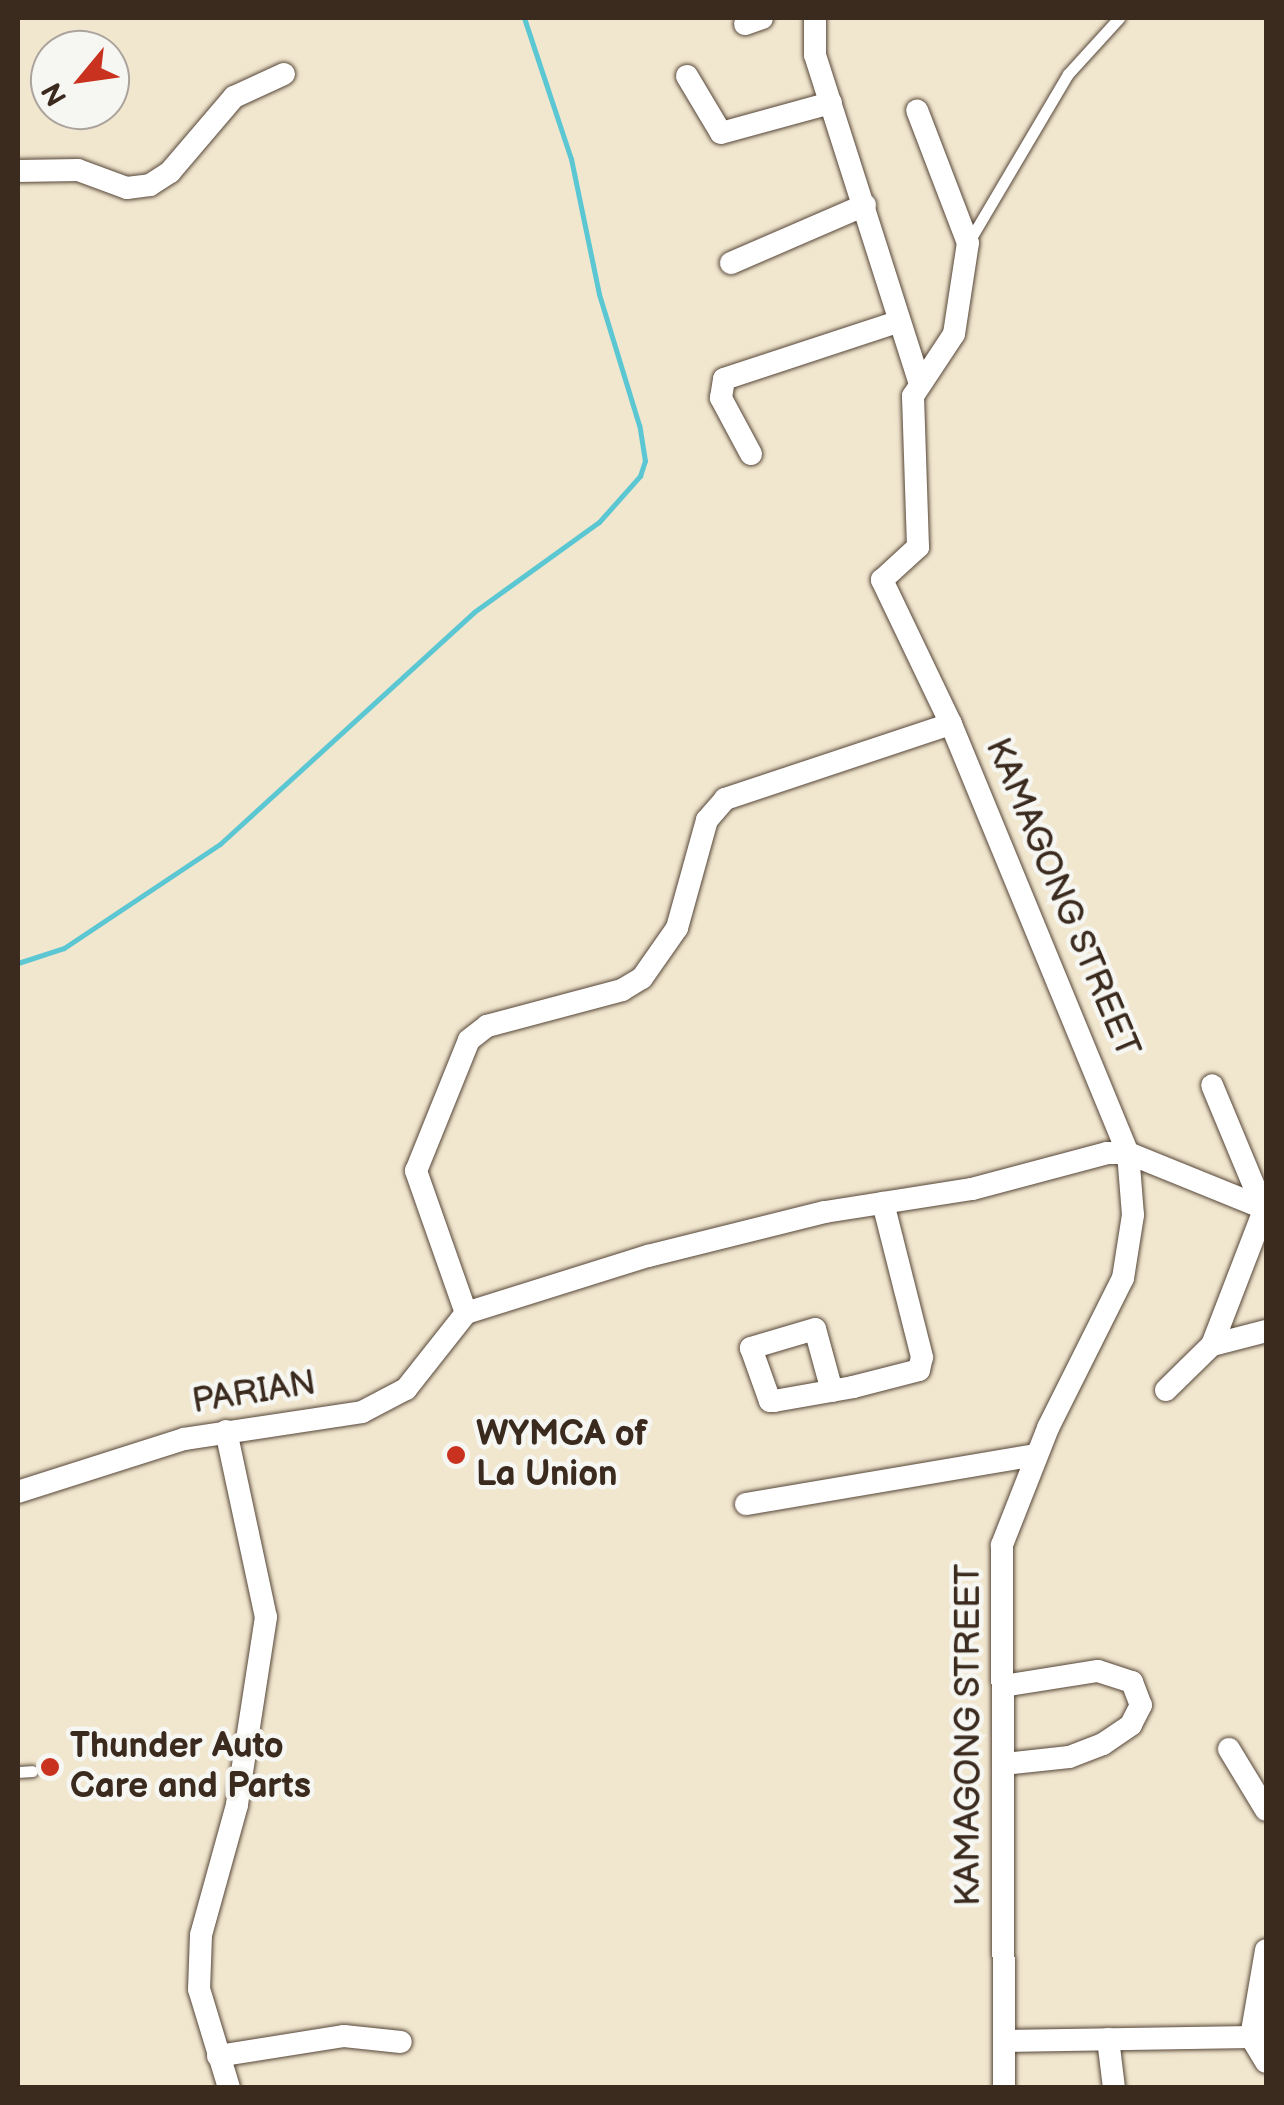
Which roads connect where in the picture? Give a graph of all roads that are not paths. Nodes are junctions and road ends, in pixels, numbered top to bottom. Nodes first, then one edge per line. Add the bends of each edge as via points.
1 (815, 18) edge
2 (1119, 18) edge
3 (284, 74) dead end
4 (687, 76) dead end
5 (831, 103) junction
6 (917, 110) dead end
7 (18, 170) edge
8 (865, 206) junction
9 (968, 243) junction
10 (731, 264) dead end
11 (897, 322) junction
12 (919, 381) junction
13 (751, 454) dead end
14 (951, 724) junction
15 (1212, 1085) dead end
16 (1128, 1153) junction
17 (883, 1203) junction
18 (1265, 1210) edge
19 (466, 1314) junction
20 (1266, 1331) edge
21 (1212, 1345) junction
22 (832, 1390) dead end
23 (1166, 1390) dead end
24 (226, 1431) junction
25 (1036, 1455) junction
26 (18, 1492) edge
27 (746, 1504) dead end
28 (1003, 1686) junction
29 (1229, 1749) dead end
30 (1005, 1764) junction
31 (32, 1771) dead end
32 (18, 1772) edge
33 (1266, 1810) edge
34 (1266, 1950) edge
35 (1258, 2034) edge
36 (1108, 2039) junction
37 (1004, 2040) junction
38 (401, 2042) dead end
39 (218, 2056) junction
40 (1266, 2062) edge
41 (229, 2088) edge
42 (1004, 2088) edge
43 (1114, 2088) edge

1 - 5 street via 813,46
2 - 9 lane via 1068,74
3 - 7 street via 234,97 170,172 150,185 127,188 78,170
4 - 5 street via 721,133
5 - 8 street
6 - 9 street
8 - 10 street
8 - 11 street
9 - 12 street via 954,334
11 - 12 street
11 - 13 street via 724,379 721,398
12 - 14 street, KAMAGONG STREET via 910,429 918,547 882,580
14 - 16 street, KAMAGONG STREET
14 - 19 street via 725,799 707,820 677,928 642,978 622,990 486,1026 469,1040 416,1172
15 - 18 street
16 - 17 street
16 - 18 street
16 - 25 street, KAMAGONG STREET via 1133,1215 1123,1278
17 - 19 street via 648,1256
17 - 22 street via 921,1364 919,1370
18 - 21 street
19 - 24 street, PARIAN via 434,1360 384,1402 362,1412
20 - 21 street
21 - 23 street
24 - 26 street, PARIAN
24 - 39 street via 266,1617 239,1792 200,1935 199,1989
25 - 27 street
25 - 28 street, KAMAGONG STREET via 1002,1545
28 - 30 street, KAMAGONG STREET
28 - 30 street via 1098,1672 1132,1682 1141,1705 1131,1725 1104,1744 1069,1757
29 - 33 street
30 - 37 street, KAMAGONG STREET
31 - 32 lane
34 - 35 street
35 - 36 street
35 - 40 street
36 - 37 street
36 - 43 street
37 - 42 street, KAMAGONG STREET
38 - 39 street via 344,2036
39 - 41 street

